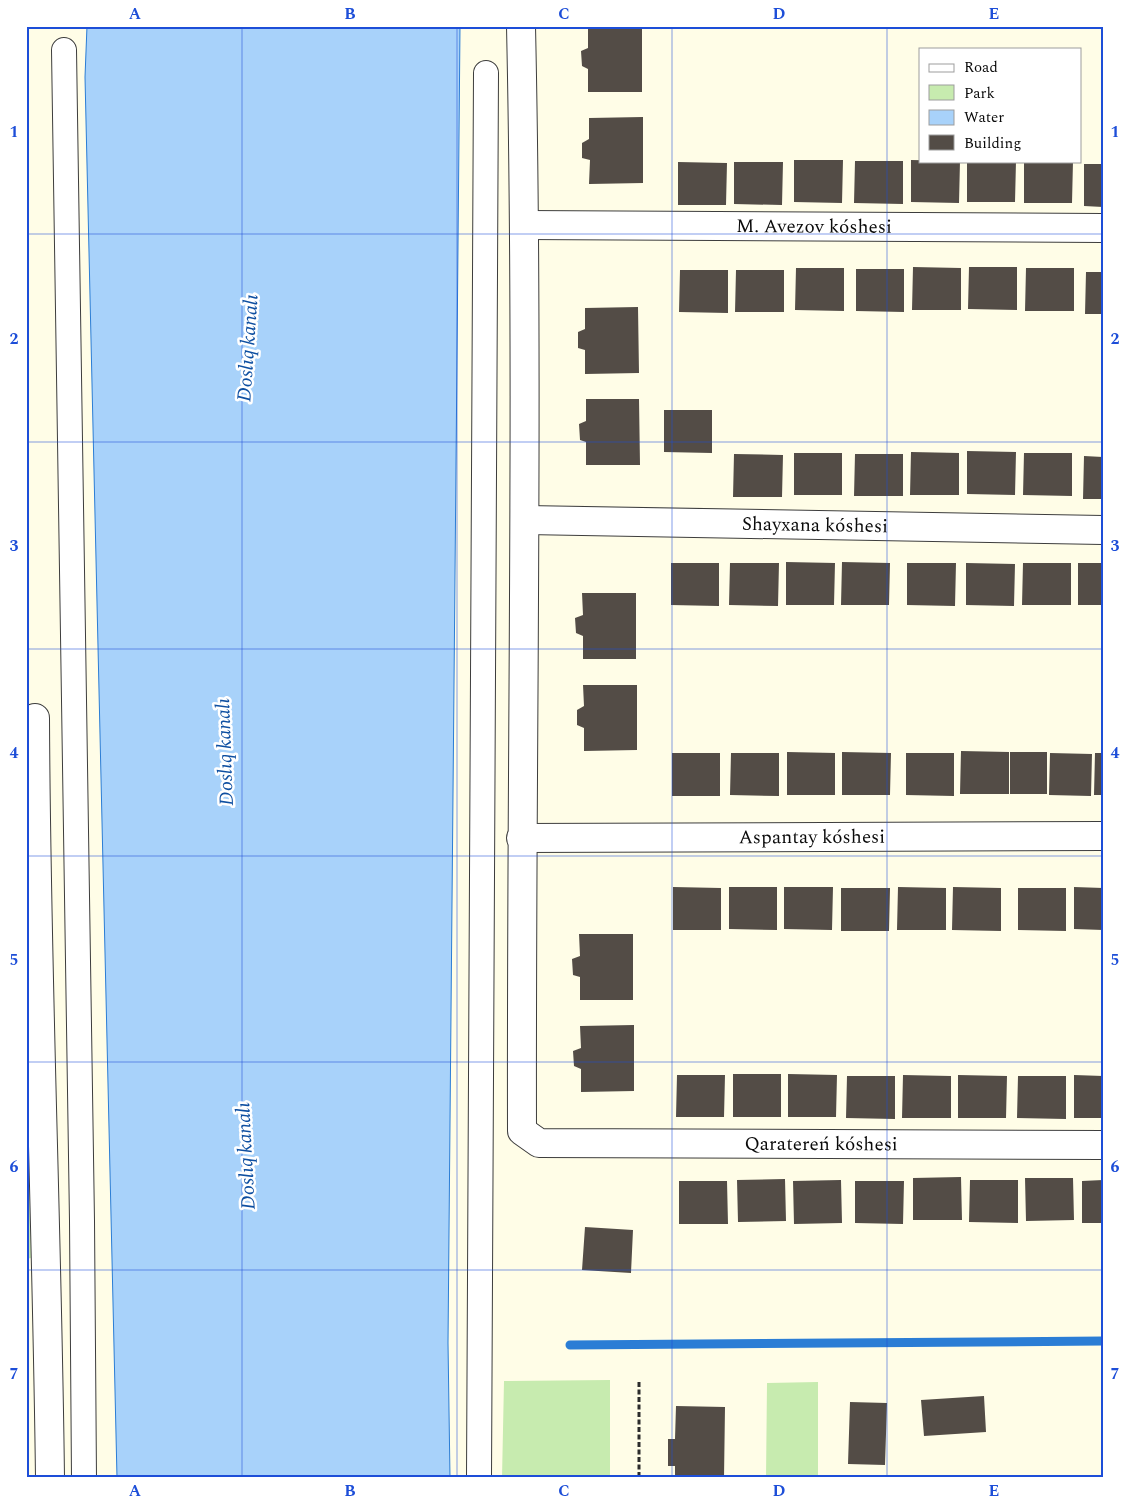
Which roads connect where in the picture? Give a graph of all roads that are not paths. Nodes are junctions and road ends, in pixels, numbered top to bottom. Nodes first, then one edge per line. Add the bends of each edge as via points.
1 (521, 26) edge
2 (64, 50) dead end
3 (486, 73) dead end
4 (525, 225) junction
5 (1103, 228) edge
6 (526, 520) junction
7 (1103, 530) edge
8 (34, 718) dead end
9 (31, 821) edge
10 (1103, 836) edge
11 (521, 838) junction
12 (1103, 1145) edge
13 (50, 1478) edge
14 (84, 1478) edge
15 (479, 1478) edge

1 - 4 street
2 - 14 street
3 - 15 street
4 - 5 street, M. Avezov kóshesi
4 - 6 street
6 - 7 street, Shayxana kóshesi
6 - 11 street
8 - 9 street
9 - 13 street
10 - 11 street, Aspantay kóshesi
11 - 12 street, Qaratereń kóshesi via 522,1131 539,1143

